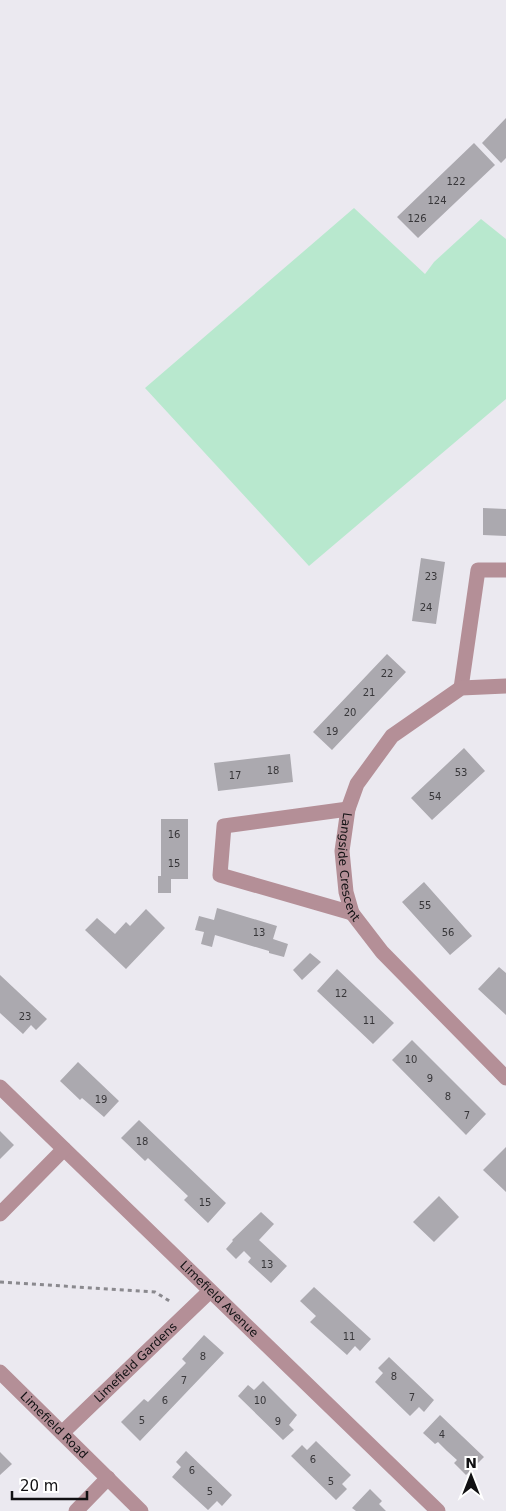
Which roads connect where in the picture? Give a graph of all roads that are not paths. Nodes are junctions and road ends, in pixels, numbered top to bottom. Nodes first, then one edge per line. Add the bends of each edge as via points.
1 (506, 570) edge
2 (506, 686) edge
3 (460, 688) junction
4 (348, 810) junction
5 (352, 913) junction
6 (506, 1078) edge
7 (0, 1087) edge
8 (64, 1149) junction
9 (0, 1214) edge
10 (210, 1291) junction
11 (0, 1372) edge
12 (62, 1433) junction
13 (108, 1478) junction
14 (76, 1511) edge
15 (141, 1511) edge
16 (438, 1511) edge

1 - 3 street via 478,570
2 - 3 street
3 - 4 street, Langside Crescent via 392,736 357,784
4 - 5 street, Langside Crescent via 342,851 346,892
4 - 5 street via 224,826 220,875
5 - 6 street, Langside Crescent via 382,952
7 - 8 street, Limefield Avenue
8 - 9 street
8 - 10 street, Limefield Avenue
10 - 12 street, Limefield Gardens
10 - 16 street, Limefield Avenue
11 - 12 street, Limefield Road
12 - 13 street, Limefield Road
13 - 14 street
13 - 15 street, Limefield Road

